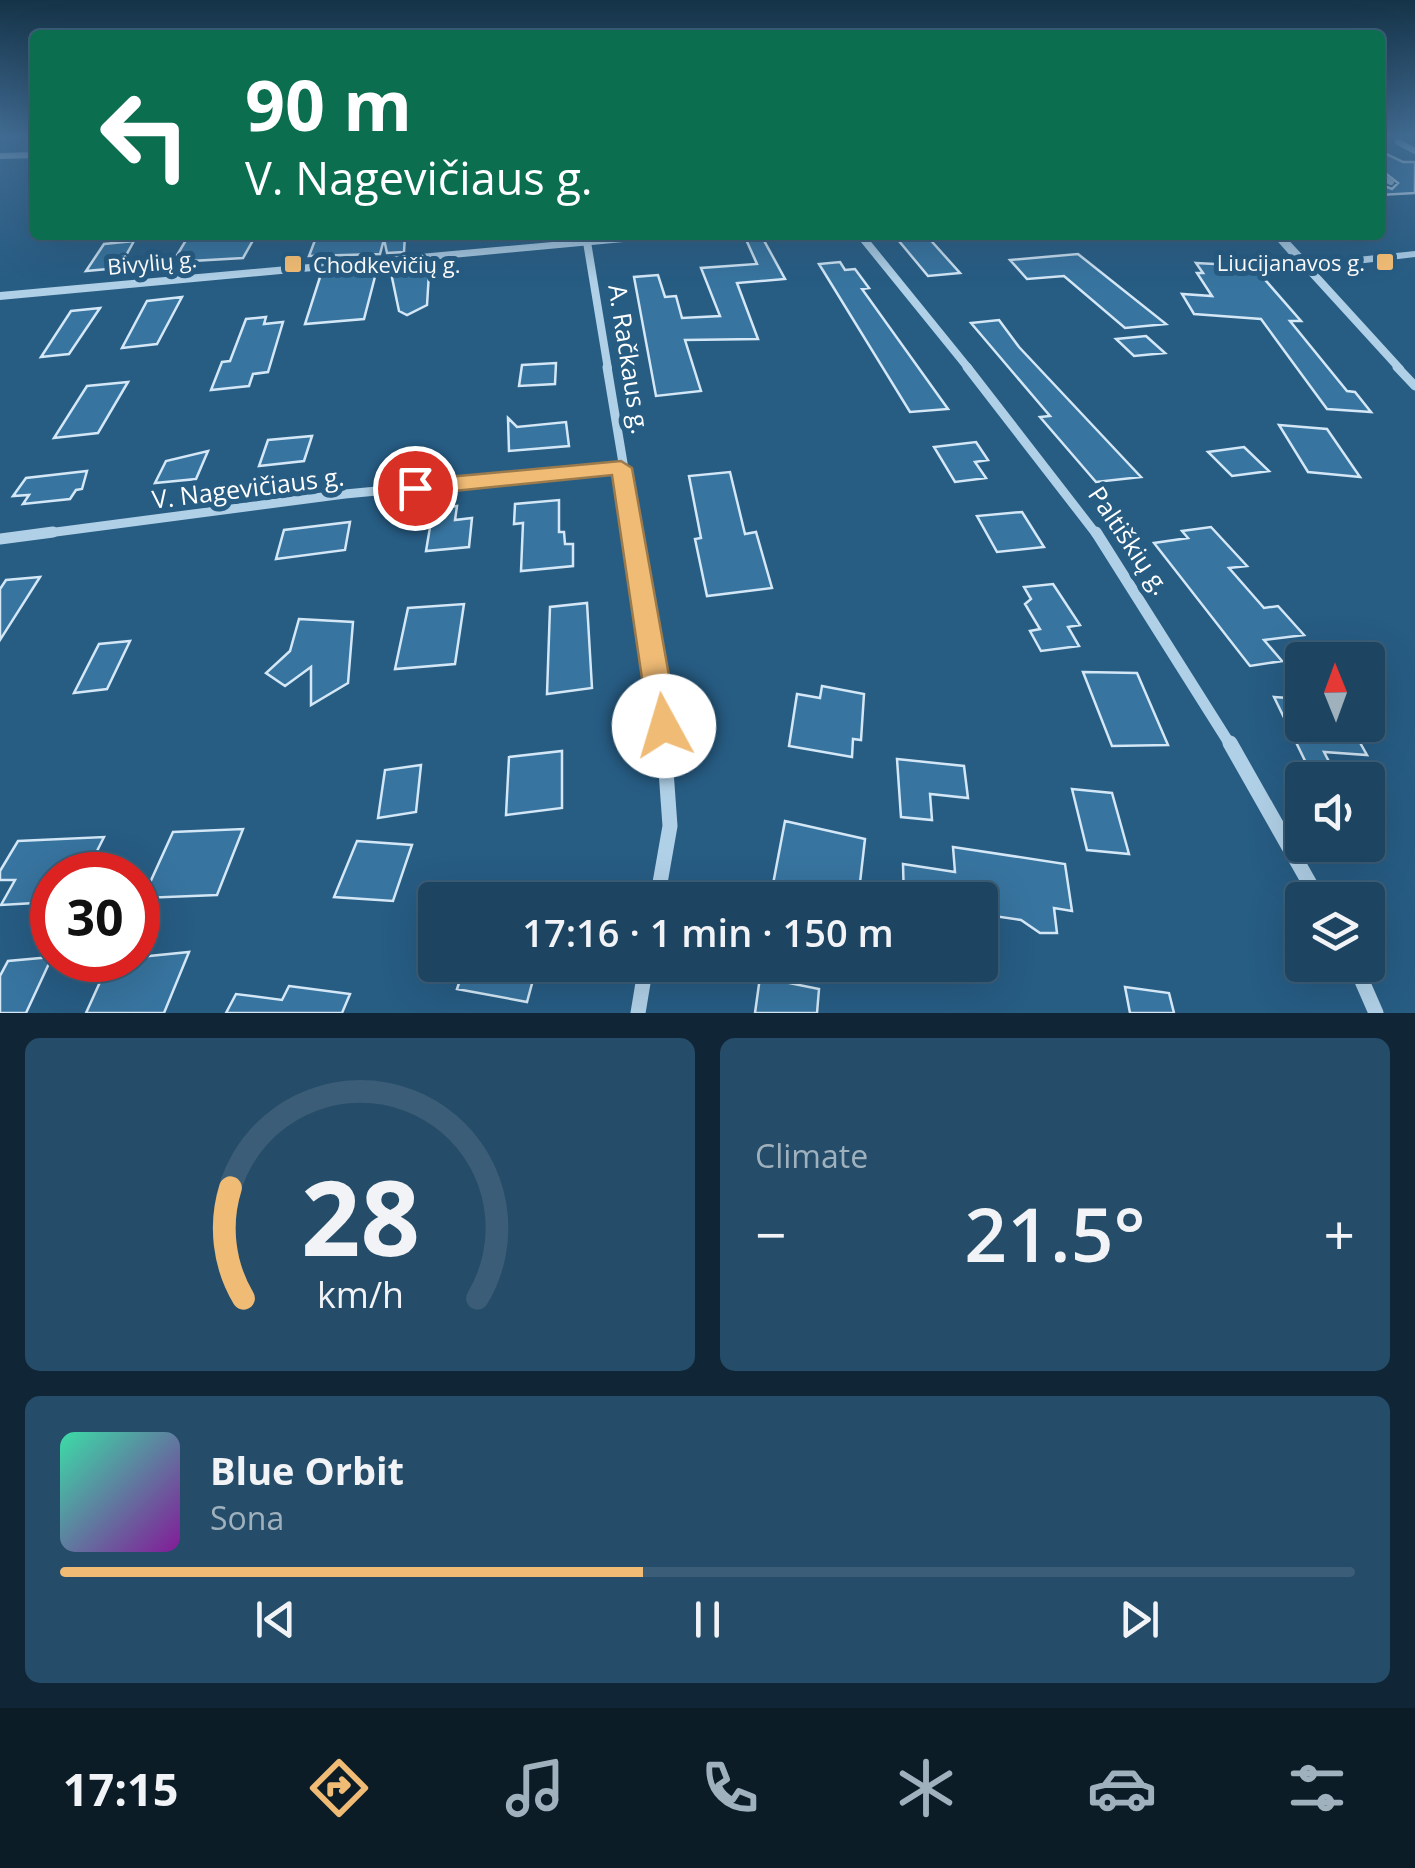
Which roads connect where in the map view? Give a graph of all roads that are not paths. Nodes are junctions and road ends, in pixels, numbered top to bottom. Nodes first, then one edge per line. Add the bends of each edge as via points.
1 (610, 240) edge
2 (865, 240) edge
3 (1283, 240) edge
4 (587, 242) junction
5 (1415, 254) edge
6 (1306, 266) junction
7 (0, 296) edge
8 (1415, 386) edge
9 (621, 468) junction
10 (0, 539) edge
11 (661, 882) edge
12 (1308, 882) edge
13 (643, 982) edge
14 (1362, 982) edge
15 (638, 1013) edge
16 (1376, 1013) edge

1 - 4 street, Bivylių g.
2 - 12 street, Paltiškių g. via 1077,504 1197,684
3 - 6 street
4 - 7 street, Bivylių g.
4 - 9 street, A. Račkaus g.
5 - 6 street
6 - 8 street
9 - 10 street, V. Nagevičiaus g. via 346,494
9 - 11 street, A. Račkaus g. via 661,694 670,826
13 - 15 street
14 - 16 street

